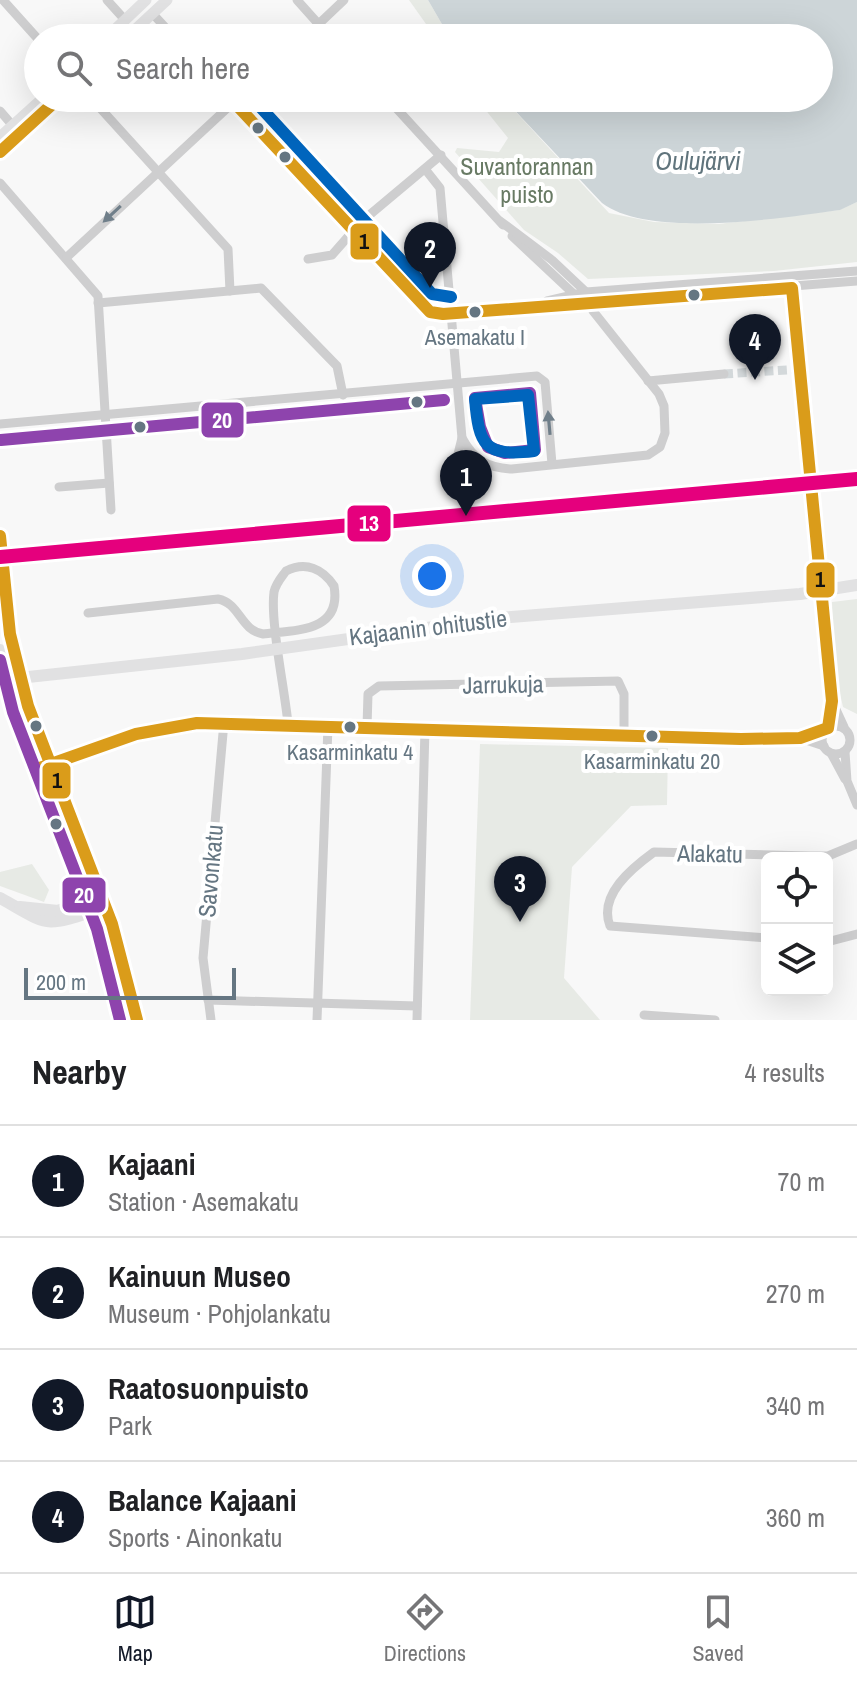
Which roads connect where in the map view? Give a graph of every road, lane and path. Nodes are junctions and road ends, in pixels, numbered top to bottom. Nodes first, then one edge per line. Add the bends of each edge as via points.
1 (3, 0) edge
2 (107, 0) edge
3 (167, 0) edge
4 (297, 0) edge
5 (344, 0) edge
6 (143, 1) edge
7 (152, 13) junction
8 (125, 20) junction
9 (25, 24) edge
10 (121, 24) edge
11 (141, 24) edge
12 (162, 24) edge
13 (318, 24) joint
14 (0, 111) edge
15 (28, 112) edge
16 (44, 112) edge
17 (104, 112) edge
18 (221, 112) edge
19 (247, 112) edge
20 (400, 112) edge
21 (13, 126) junction
22 (0, 137) edge
23 (0, 152) edge
24 (441, 155) junction
25 (425, 169) junction
26 (158, 171) junction
27 (0, 183) edge
28 (500, 221) junction
29 (354, 232) junction
30 (67, 257) junction
31 (308, 259) dead end
32 (857, 271) edge
33 (857, 281) edge
34 (792, 283) junction
35 (230, 291) junction
36 (572, 295) junction
37 (586, 297) junction
38 (98, 303) junction
39 (521, 307) junction
40 (452, 313) junction
41 (796, 320) tunnel mouth
42 (724, 374) tunnel mouth
43 (648, 381) junction
44 (458, 384) junction
45 (343, 395) junction
46 (105, 416) junction
47 (0, 424) edge
48 (462, 438) junction
49 (481, 462) junction
50 (552, 464) junction
51 (109, 483) junction
52 (59, 487) dead end
53 (111, 510) dead end
54 (816, 534) tunnel mouth
55 (0, 536) edge
56 (857, 585) edge
57 (2, 594) edge
58 (88, 613) dead end
59 (6, 647) edge
60 (0, 680) edge
61 (832, 701) junction
62 (224, 722) junction
63 (288, 724) junction
64 (328, 726) junction
65 (367, 727) junction
66 (425, 729) junction
67 (826, 730) junction
68 (850, 731) edge
69 (624, 736) junction
70 (800, 738) junction
71 (851, 746) edge
72 (828, 750) junction
73 (43, 767) junction
74 (847, 781) junction
75 (857, 805) edge
76 (857, 844) edge
77 (0, 898) edge
78 (97, 904) junction
79 (857, 934) edge
80 (761, 938) edge
81 (833, 940) edge
82 (208, 1000) junction
83 (318, 1003) junction
84 (417, 1006) junction
85 (644, 1015) dead end
86 (692, 1019) edge
87 (125, 1020) edge
88 (137, 1020) edge
89 (211, 1020) edge
90 (317, 1020) edge
91 (417, 1020) edge
92 (715, 1020) edge

1 - 9 street
2 - 8 street
3 - 7 main road
4 - 13 street
5 - 13 street
6 - 7 main road
6 - 8 main road
7 - 11 main road
7 - 12 street
8 - 10 main road
14 - 21 street
15 - 21 main road
16 - 23 main road
17 - 26 street
18 - 26 street
19 - 29 street
20 - 24 street
21 - 22 main road
24 - 25 street
24 - 28 street
25 - 29 street
25 - 40 street via 440,188
26 -> 30 street
26 - 35 street via 228,249
27 - 30 street
28 - 36 street
28 - 37 street via 552,260
29 - 31 street via 332,255
29 - 40 street via 423,307
30 - 38 street via 93,288
32 - 34 street
33 - 34 street
34 - 37 street
34 - 41 street
35 - 38 street
35 - 45 street via 266,290 337,366
36 - 37 street
36 - 39 street
37 - 39 street
37 - 43 street
38 - 46 street
39 - 40 street
40 - 44 street
42 - 43 street
43 - 50 street via 664,406 665,433 657,451
44 - 45 street
44 - 48 street
50 -> 44 street via 545,382 537,376
45 - 46 street
46 - 47 street
46 - 51 street
48 - 49 street
48 - 49 street via 457,465
49 - 50 street via 512,469
51 - 52 street
51 - 53 street
54 - 61 street
55 - 57 highway
56 - 60 highway, Kajaanin ohitustie via 498,618
57 - 59 highway
58 - 63 street via 218,599 233,606 248,628 263,634 322,624 333,612 336,596 328,576 316,568 286,571 274,599 282,670
59 - 73 highway
61 - 67 street
61 - 68 street
62 - 63 street
62 - 73 street via 155,729
62 - 82 street, Savonkatu via 205,914
63 - 64 street
64 - 65 street
64 - 83 street
65 - 66 street
65 - 69 street, Jarrukuja via 368,694 379,686 618,681 624,694
66 - 69 street
66 - 84 street
67 - 68 street
67 - 70 street
67 - 72 street
68 - 71 street
69 - 70 street
70 - 72 street
71 - 72 street
71 - 74 street
72 - 74 street
73 - 78 highway
74 - 75 street
76 - 80 street, Alakatu via 828,856 654,852 619,883 609,901 610,926
77 - 78 highway via 58,911
78 - 87 highway
78 - 88 highway
79 - 81 street
82 - 83 street
82 - 89 street, Savonkatu
83 - 84 street
83 - 90 street
84 - 91 street
85 - 86 street
86 - 92 street

